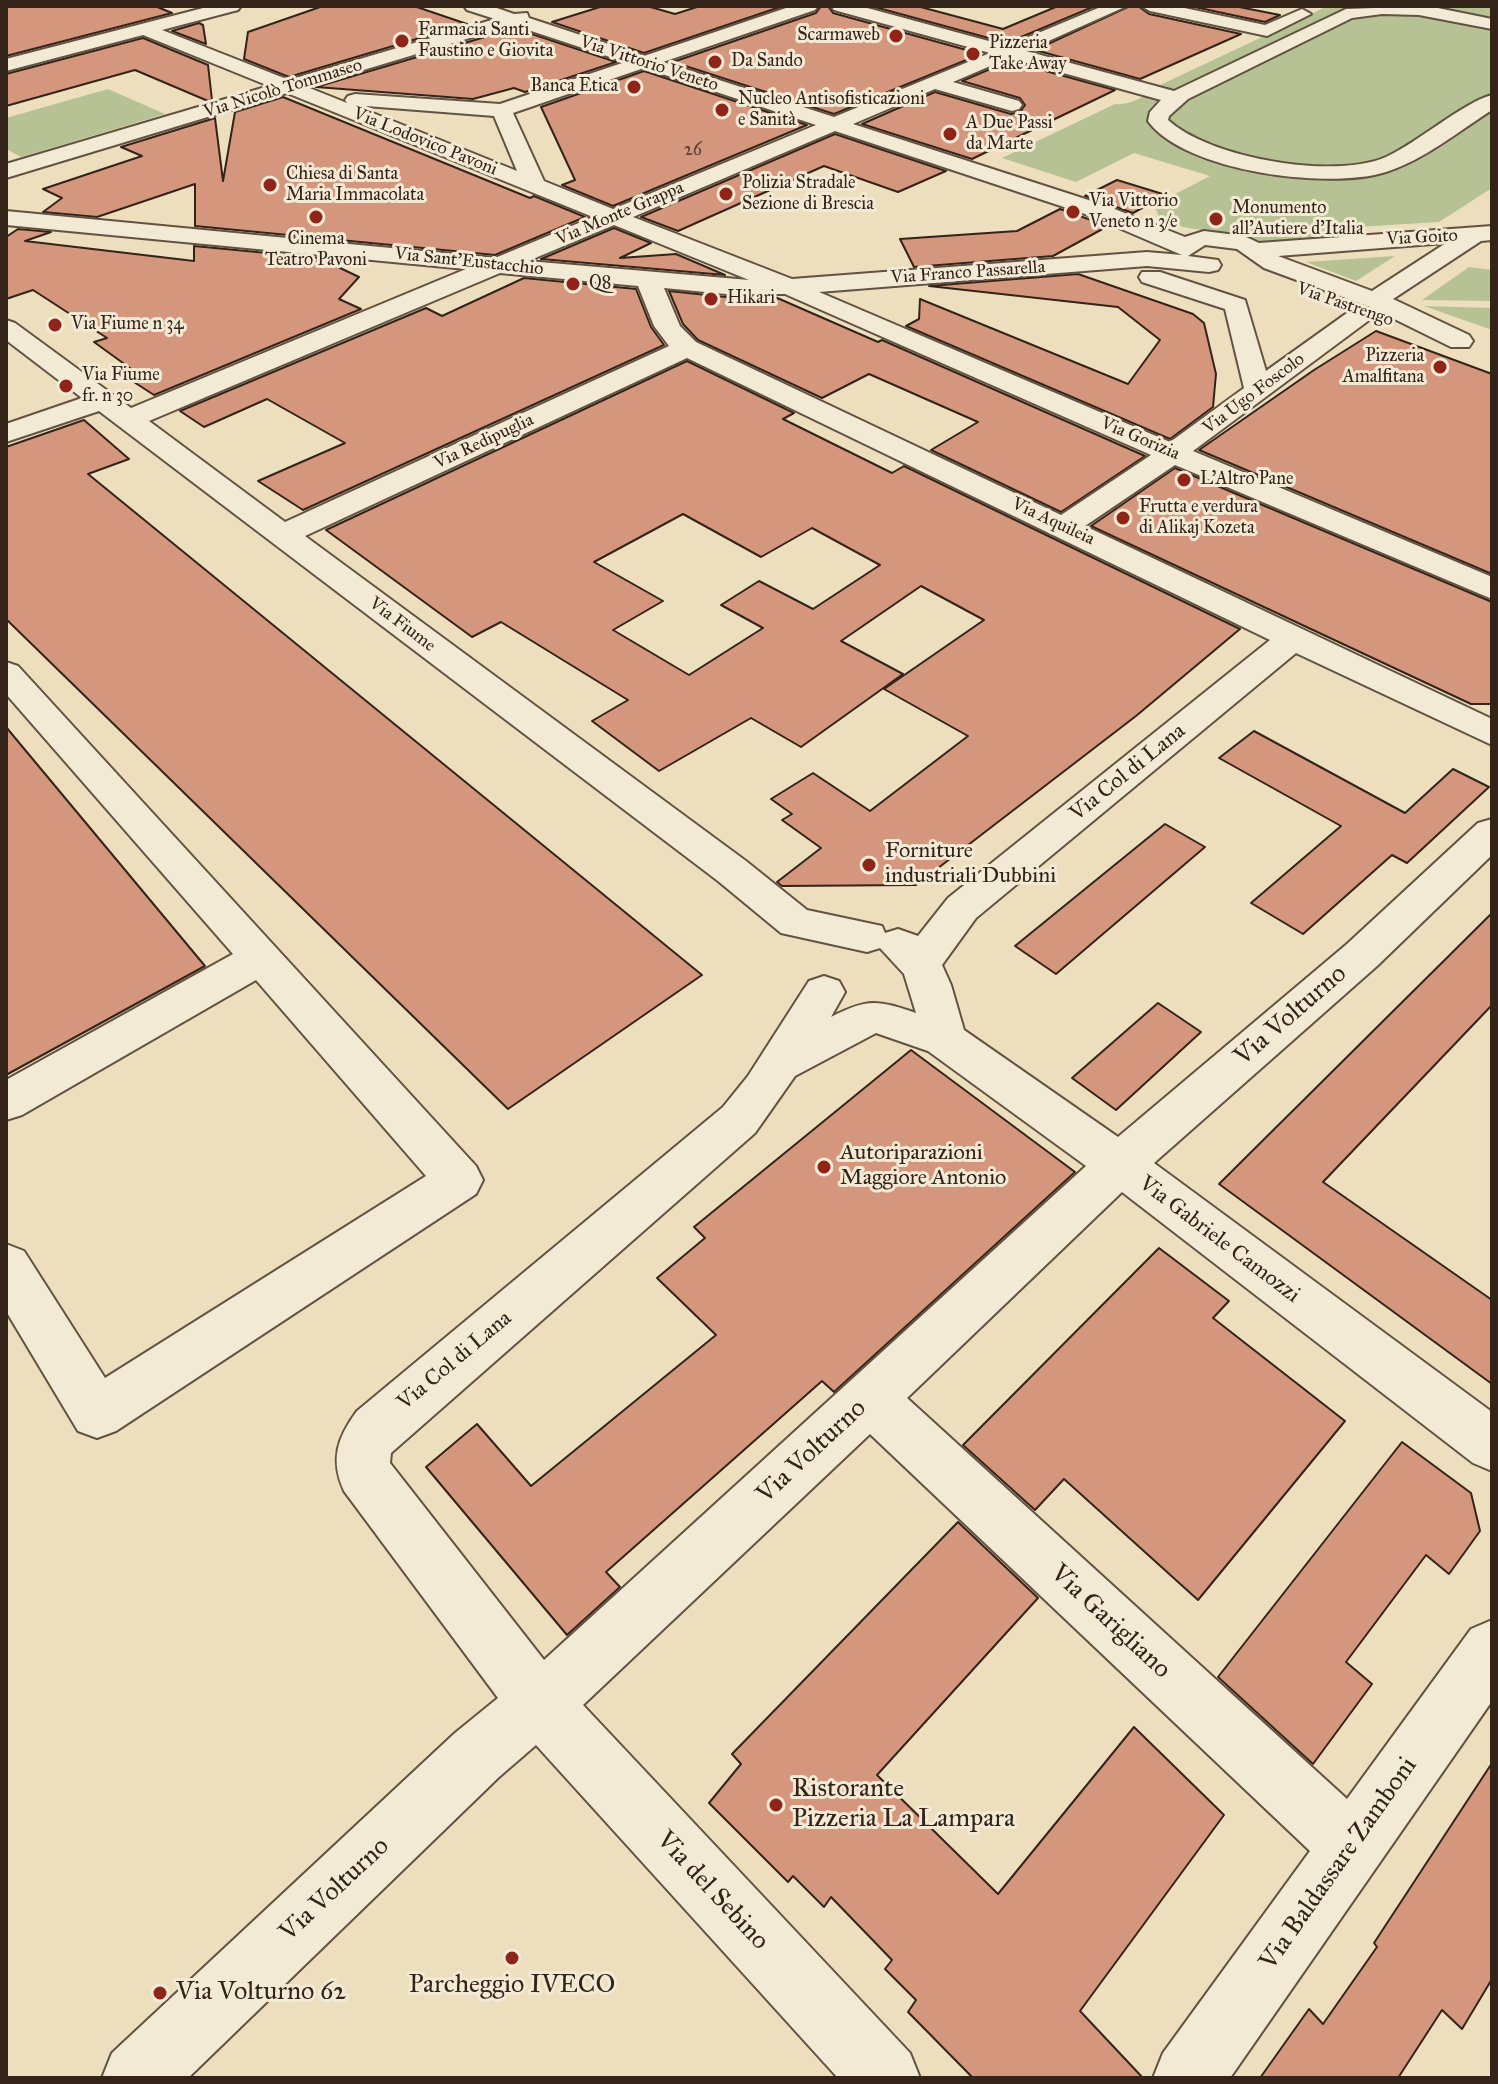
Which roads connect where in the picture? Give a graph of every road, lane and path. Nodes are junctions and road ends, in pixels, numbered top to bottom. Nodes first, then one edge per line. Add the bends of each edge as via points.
1 (232, 6) edge
2 (473, 6) edge
3 (809, 6) edge
4 (840, 6) edge
5 (1118, 6) edge
6 (1150, 6) edge
7 (1318, 6) edge
8 (204, 9) edge
9 (546, 10) dead end
10 (514, 19) junction
11 (1492, 24) edge
12 (144, 29) junction
13 (1009, 51) junction
14 (645, 62) junction
15 (7, 64) edge
16 (935, 83) junction
17 (289, 87) junction
18 (316, 98) junction
19 (1177, 98) junction
20 (1491, 102) edge
21 (1012, 105) dead end
22 (502, 110) junction
23 (834, 125) junction
24 (6, 171) edge
25 (535, 186) junction
26 (1099, 211) junction
27 (615, 216) junction
28 (6, 218) edge
29 (1486, 230) edge
30 (1219, 238) junction
31 (1187, 248) junction
32 (1147, 259) junction
33 (1108, 262) junction
34 (1238, 262) junction
35 (498, 265) junction
36 (648, 280) junction
37 (789, 287) junction
38 (1369, 306) junction
39 (6, 328) edge
40 (687, 348) junction
41 (1487, 351) dead end
42 (1258, 391) junction
43 (116, 409) junction
44 (6, 433) edge
45 (1173, 453) junction
46 (1064, 527) junction
47 (282, 535) junction
48 (1492, 589) edge
49 (1295, 637) junction
50 (6, 673) edge
51 (1492, 733) edge
52 (1492, 832) edge
53 (962, 908) junction
54 (795, 923) junction
55 (873, 938) junction
56 (259, 959) junction
57 (924, 970) junction
58 (822, 988) junction
59 (872, 1018) junction
60 (944, 1039) junction
61 (782, 1063) junction
62 (6, 1102) edge
63 (1120, 1164) junction
64 (7, 1272) edge
65 (869, 1398) junction
66 (1492, 1445) edge
67 (1492, 1650) edge
68 (530, 1712) junction
69 (1351, 1846) junction
70 (137, 2078) edge
71 (885, 2078) edge
72 (1188, 2078) edge

1 - 8 street
2 - 10 street, Via Vittorio Veneto
3 - 14 street
4 - 13 street
5 - 13 street, Via Monte Grappa
6 - 7 street via 1267,31
8 - 12 street
9 - 10 street, Via Nicolò Tommaseo
10 - 14 street, Via Vittorio Veneto
10 - 17 street, Via Nicolò Tommaseo
11 - 19 street via 1407,10 1356,11
12 - 15 street
12 - 17 street, Via Lodovico Pavoni
13 - 16 street, Via Monte Grappa
13 - 19 street
14 - 22 street
14 - 23 street, Via Vittorio Veneto
16 - 21 street
16 - 23 street, Via Monte Grappa
17 - 18 street, Via Lodovico Pavoni
17 - 24 street, Via Nicolò Tommaseo
18 - 22 street, Via Lodovico Pavoni
18 - 25 street, Via Lodovico Pavoni
19 - 20 street via 1158,114 1158,121 1185,141 1270,166 1342,173 1383,166
22 - 25 street, Via Lodovico Pavoni
23 - 26 street, Via Vittorio Veneto
23 - 27 street, Via Monte Grappa
25 - 27 street, Via Lodovico Pavoni
26 - 30 street, Via Vittorio Veneto
26 - 31 street, Via Vittorio Veneto
27 - 35 street, Via Monte Grappa
27 - 37 street, Via Lodovico Pavoni
28 - 35 street, Via Sant'Eustacchio
29 - 34 street, Via Goito
29 - 38 street, Via Ugo Foscolo
30 - 31 street, Via Franco Passarella via 1198,239
30 - 34 street, Via Vittorio Veneto via 1244,243
31 - 32 street, Via Franco Passarella
31 - 34 street, Via Vittorio Veneto via 1192,258
32 - 33 street, Via Franco Passarella
32 - 34 street, Via Franco Passarella
33 - 37 street, Via Franco Passarella
33 - 42 street via 1236,305
34 - 38 street, Via Pastrengo
35 - 36 street, Via Sant'Eustacchio
35 - 43 street, Via Monte Grappa
36 - 37 street, Via Sant'Eustacchio
36 - 40 street, Via Aquileia via 666,328
37 - 45 street, Via Gorizia
38 - 41 street, Via Pastrengo
38 - 42 street, Via Ugo Foscolo
39 - 43 street, Via Fiume
40 - 46 street, Via Aquileia
40 - 47 street, Via Redipuglia
42 - 45 street, Via Ugo Foscolo
43 - 44 street, Via Monte Grappa
43 - 47 street, Via Fiume
45 - 46 street, Via Ugo Foscolo
45 - 48 street, Via Gorizia
46 - 49 street, Via Aquileia
47 - 54 street, Via Fiume
49 - 51 street, Via Aquileia
49 - 53 street, Via Col di Lana
50 - 56 street
52 - 63 street, Via Volturno via 1362,955
53 - 55 street, Via Col di Lana
53 - 57 street, Via Col di Lana
54 - 55 street, Via Fiume
54 - 58 street, Via Fiume
55 - 57 street via 908,948
55 - 58 street via 845,941 829,952 819,966
56 - 62 street
56 - 64 street via 459,1180 97,1413
57 - 59 street via 922,995 909,1009
57 - 60 street
58 - 59 street via 845,1012
58 - 61 street, Via Col di Lana
59 - 60 street, Via Gabriele Camozzi
59 - 61 street, Via Col di Lana
60 - 63 street, Via Gabriele Camozzi
61 - 68 street, Via Col di Lana via 739,1120 366,1442 363,1472
63 - 65 street, Via Volturno
63 - 66 street, Via Gabriele Camozzi
65 - 68 street, Via Volturno
65 - 69 street, Via Garigliano
67 - 69 street, Via Baldassare Zamboni
68 - 70 street, Via Volturno via 477,1755
68 - 71 street, Via del Sebino via 643,1818
69 - 72 street, Via Baldassare Zamboni

